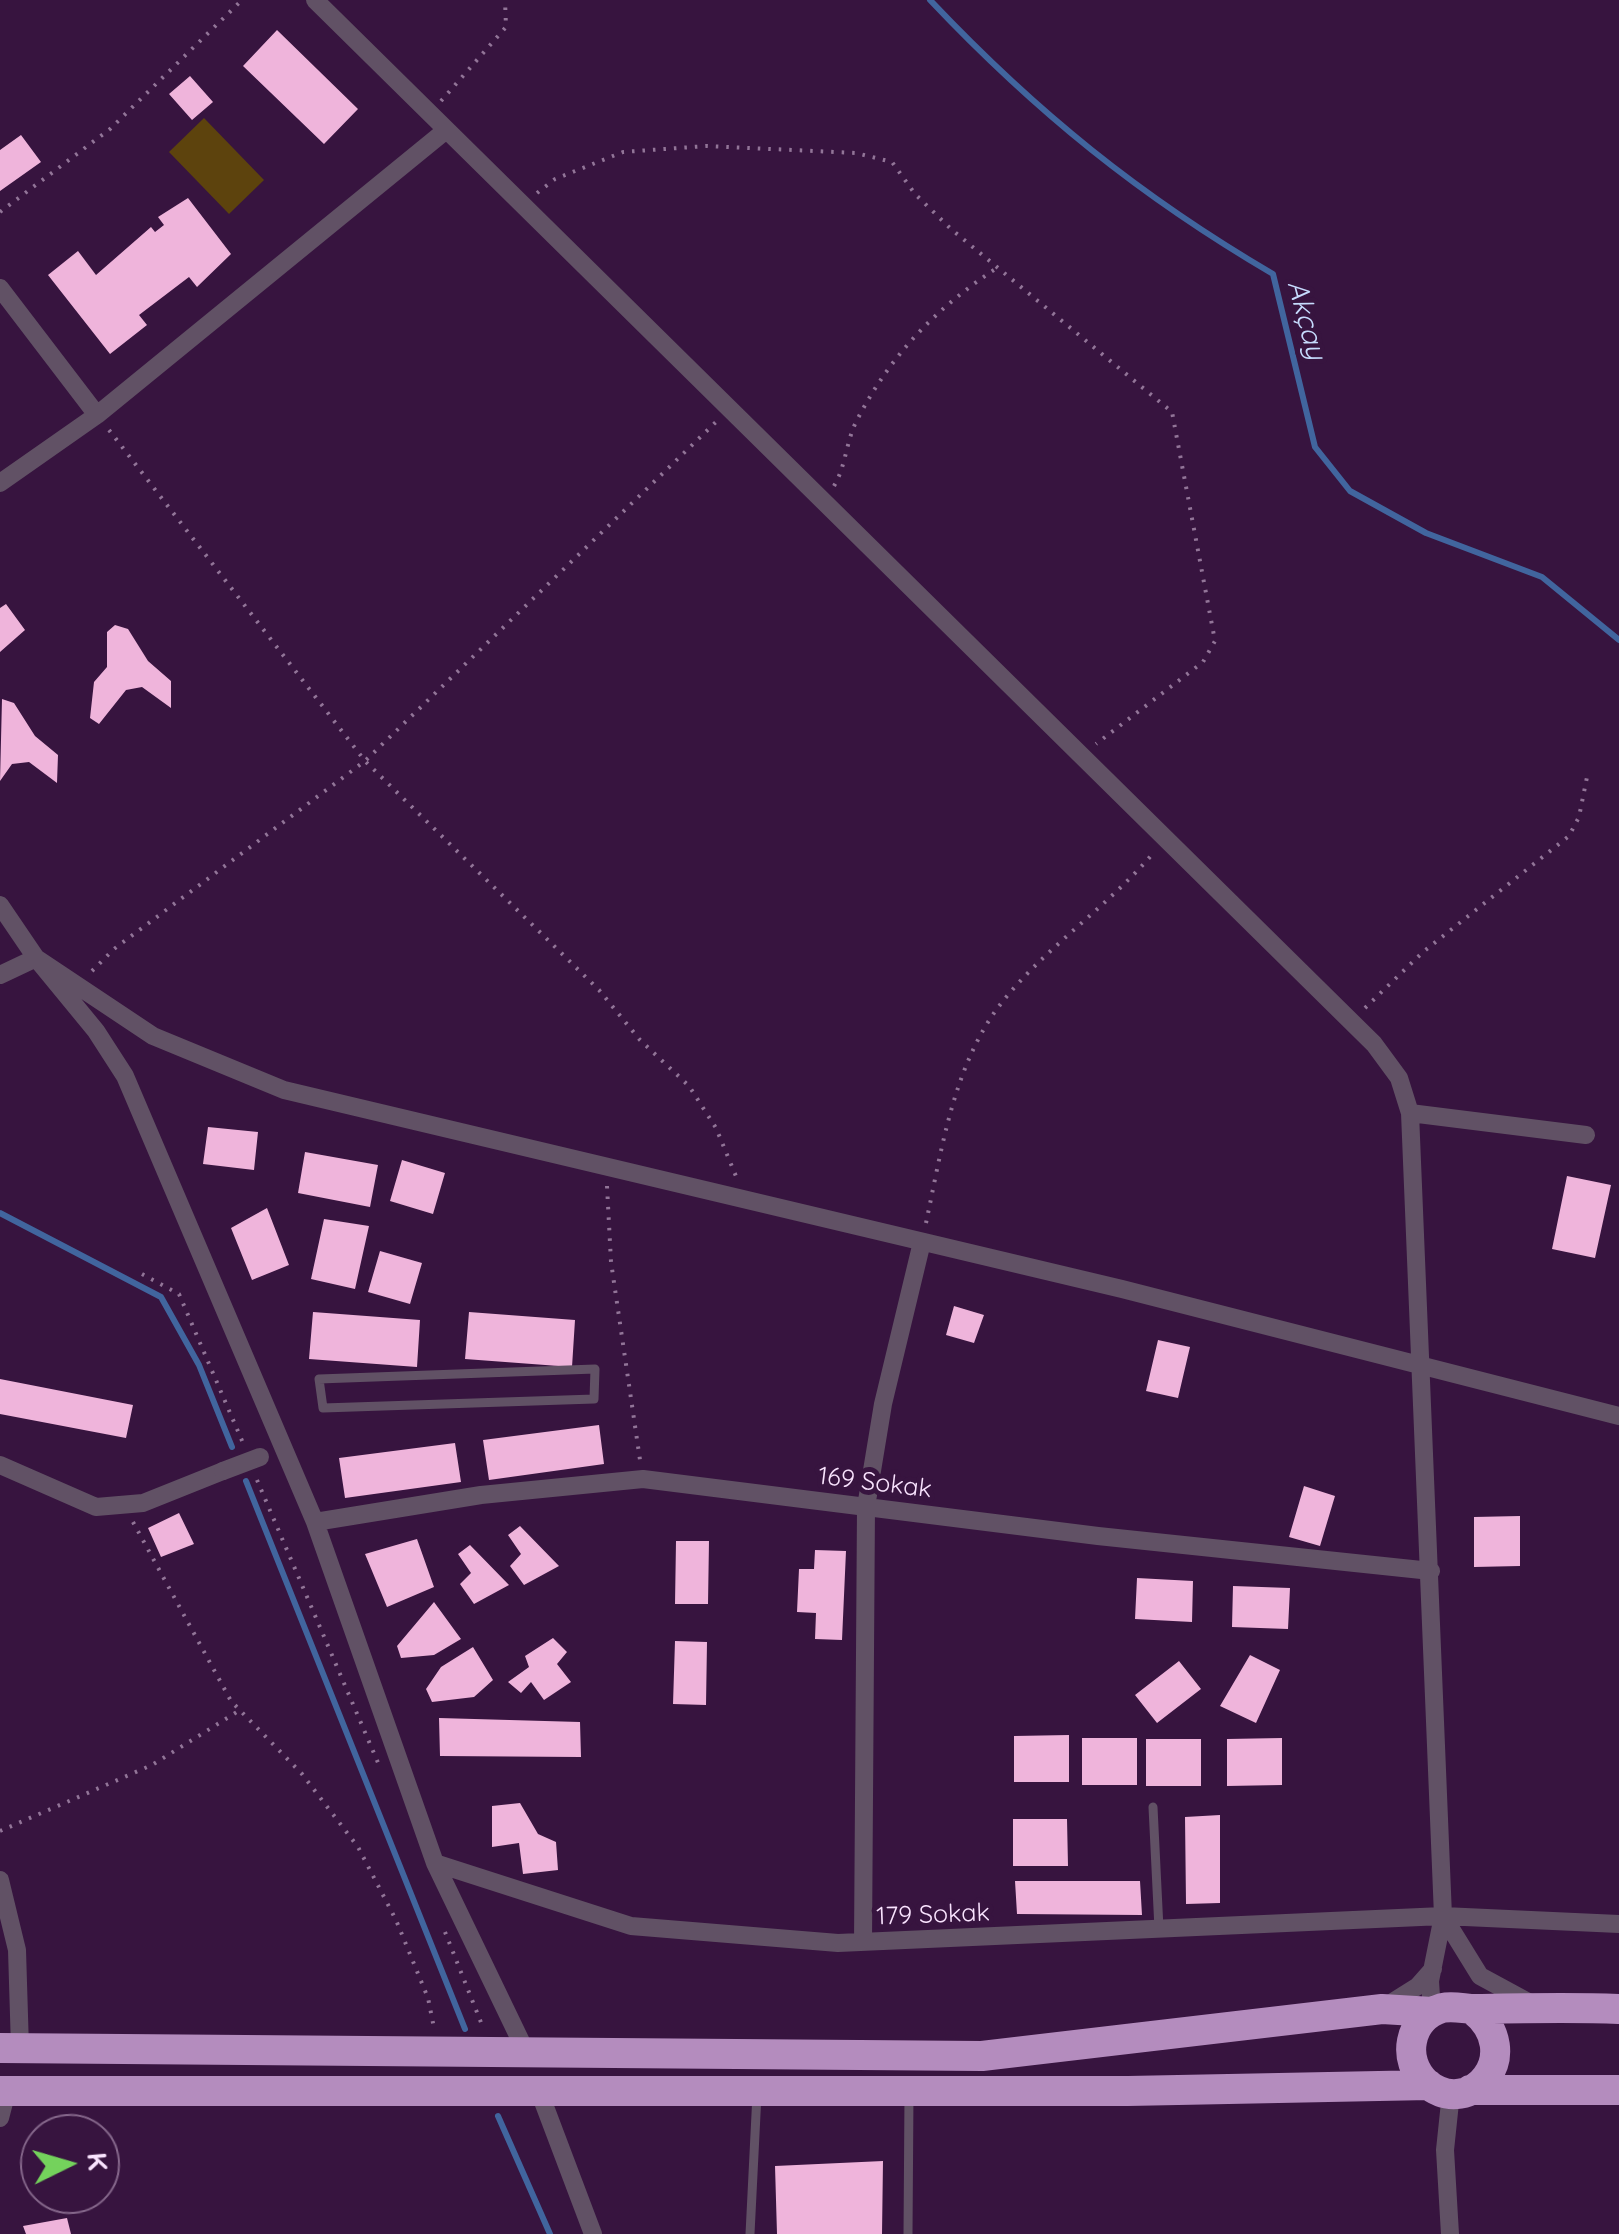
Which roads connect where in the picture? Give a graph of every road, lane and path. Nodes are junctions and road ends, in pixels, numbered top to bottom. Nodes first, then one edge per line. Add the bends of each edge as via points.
1 (242, 0) edge
2 (315, 0) edge
3 (505, 0) edge
4 (429, 114) junction
5 (446, 130) junction
6 (521, 205) junction
7 (0, 212) edge
8 (1000, 266) junction
9 (0, 288) edge
10 (728, 410) junction
11 (96, 414) junction
12 (0, 483) edge
13 (824, 503) junction
14 (1083, 759) junction
15 (365, 762) junction
16 (1586, 777) dead end
17 (1165, 840) junction
18 (0, 905) edge
19 (36, 958) junction
20 (0, 975) edge
21 (78, 986) junction
22 (1351, 1021) junction
23 (1410, 1113) junction
24 (1586, 1135) dead end
25 (605, 1167) junction
26 (743, 1199) junction
27 (922, 1242) junction
28 (142, 1274) dead end
29 (1418, 1368) junction
30 (594, 1399) joint
31 (1619, 1416) edge
32 (284, 1447) junction
33 (252, 1458) junction
34 (0, 1466) edge
35 (642, 1478) junction
36 (127, 1504) junction
37 (866, 1507) junction
38 (314, 1522) junction
39 (1431, 1571) junction
40 (240, 1710) junction
41 (385, 1779) dead end
42 (1153, 1807) dead end
43 (0, 1831) edge
44 (435, 1863) junction
45 (0, 1880) edge
46 (1443, 1916) junction
47 (442, 1924) dead end
48 (1619, 1924) edge
49 (1160, 1932) junction
50 (863, 1942) junction
51 (1433, 1968) junction
52 (1480, 1976) junction
53 (1539, 2007) junction
54 (1382, 2009) junction
55 (1619, 2009) edge
56 (1473, 2010) junction
57 (1432, 2012) junction
58 (485, 2032) dead end
59 (10, 2048) edge
60 (438, 2052) junction
61 (526, 2052) junction
62 (1450, 2090) junction
63 (1619, 2090) edge
64 (539, 2091) junction
65 (757, 2091) junction
66 (910, 2091) junction
67 (2, 2100) edge
68 (593, 2234) edge
69 (750, 2234) edge
70 (908, 2234) edge
71 (1450, 2234) edge

1 - 7 path via 110,129
2 - 4 street
3 - 4 path via 506,27
4 - 5 street
5 - 6 street
5 - 11 street
6 - 8 path via 555,179 624,152 708,146 856,153 892,162 951,229
6 - 10 street
8 - 13 path via 927,319 880,380
8 - 14 path via 1172,412 1212,620 1215,641 1203,662
9 - 11 street
10 - 13 street
10 - 15 path
11 - 12 street
11 - 15 path
13 - 14 street
14 - 17 street
15 - 21 path via 114,949
15 - 26 path via 690,1086 735,1168
16 - 22 path via 1580,817 1569,836 1422,952
17 - 22 street
17 - 27 path via 1032,970 981,1033 965,1065
18 - 19 street
19 - 20 street
19 - 21 street
19 - 32 street via 125,1076
21 - 25 street via 153,1036 284,1090
22 - 23 street via 1399,1078
23 - 24 street
23 - 29 street
25 - 26 street
25 - 35 path via 611,1262
26 - 27 street
27 - 29 street
27 - 37 street
28 - 33 path via 178,1294
29 - 31 street
29 - 39 street
30 - 30 lane via 323,1408 320,1379 596,1369
32 - 33 street
32 - 38 street
33 - 36 street, bridge
33 - 41 path
34 - 36 street via 96,1507
35 - 37 street, 169 Sokak
35 - 38 street, 169 Sokak via 481,1494
36 - 40 path via 138,1537
37 - 39 street, 169 Sokak
37 - 50 street
38 - 44 street
39 - 46 street
40 - 43 path via 152,1765
40 - 60 path via 358,1846 428,1998
42 - 49 lane
44 - 50 street, 179 Sokak via 631,1926
44 - 61 street
45 - 59 street via 17,1950
46 - 48 street, 179 Sokak
46 - 49 street, 179 Sokak
46 - 51 street
46 - 52 street
47 - 58 path
49 - 50 street, 179 Sokak
51 - 54 street
51 - 57 street
52 - 53 street
52 - 56 street
53 - 55 highway
53 - 56 highway
54 - 57 highway
54 - 61 highway via 982,2056
56 - 57 highway
56 - 62 highway via 1497,2044 1491,2072
57 - 62 highway via 1420,2022 1412,2062
59 - 60 highway
60 - 61 highway
62 - 63 highway
62 - 66 highway
62 - 71 street
64 - 65 highway
64 - 67 highway
64 - 68 street
65 - 66 highway
65 - 69 lane
66 - 70 lane

